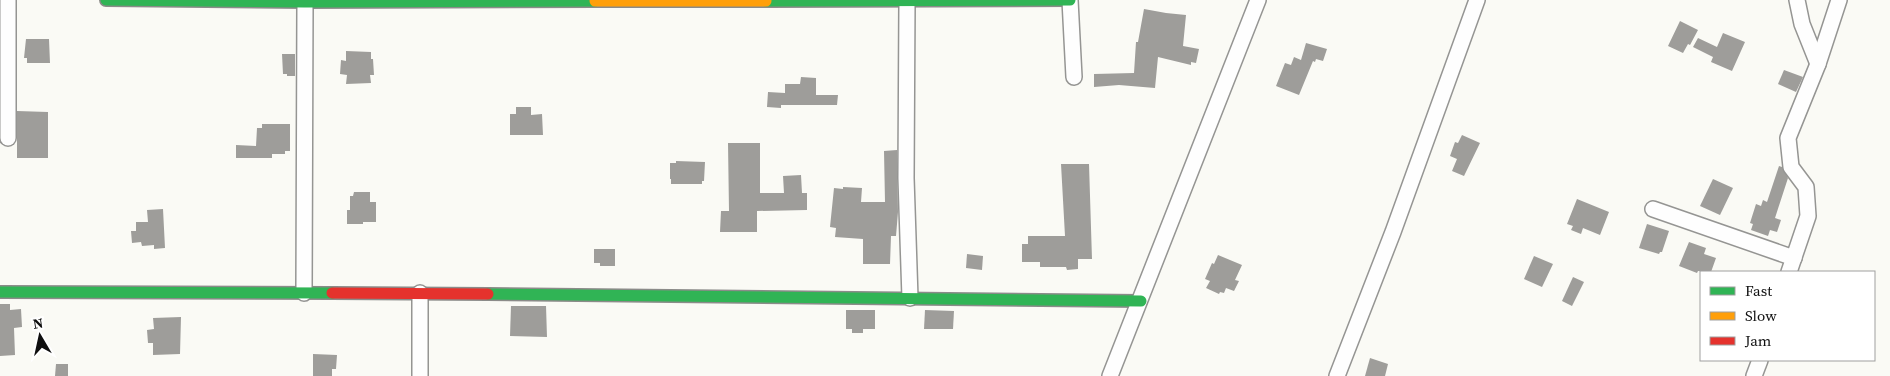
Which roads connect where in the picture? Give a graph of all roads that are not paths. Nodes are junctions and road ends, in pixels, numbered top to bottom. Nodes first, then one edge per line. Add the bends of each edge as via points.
1 (8, 0) edge
2 (106, 0) edge
3 (129, 0) edge
4 (1070, 0) edge
5 (1258, 0) edge
6 (1477, 0) edge
7 (1797, 0) edge
8 (1839, 0) edge
9 (738, 1) edge
10 (907, 1) edge
11 (305, 2) junction
12 (1818, 64) junction
13 (1074, 78) dead end
14 (8, 138) dead end
15 (1653, 209) dead end
16 (1791, 265) edge
17 (0, 292) edge
18 (304, 293) junction
19 (420, 293) junction
20 (910, 298) junction
21 (1141, 301) junction
22 (1760, 361) edge
23 (420, 376) edge
24 (1110, 376) edge
25 (1337, 376) edge
26 (1754, 376) edge

1 - 14 street
2 - 3 street
3 - 11 street
4 - 10 street
4 - 13 street
5 - 21 street
6 - 25 street
7 - 12 street via 1802,24
8 - 12 street
9 - 10 street
9 - 11 street
10 - 20 street via 906,178
11 - 18 street
12 - 16 street via 1788,138 1791,167 1806,187 1808,216
15 - 16 street
17 - 18 street
18 - 19 street
19 - 20 street
19 - 23 street
20 - 21 street
21 - 24 street
22 - 26 street

